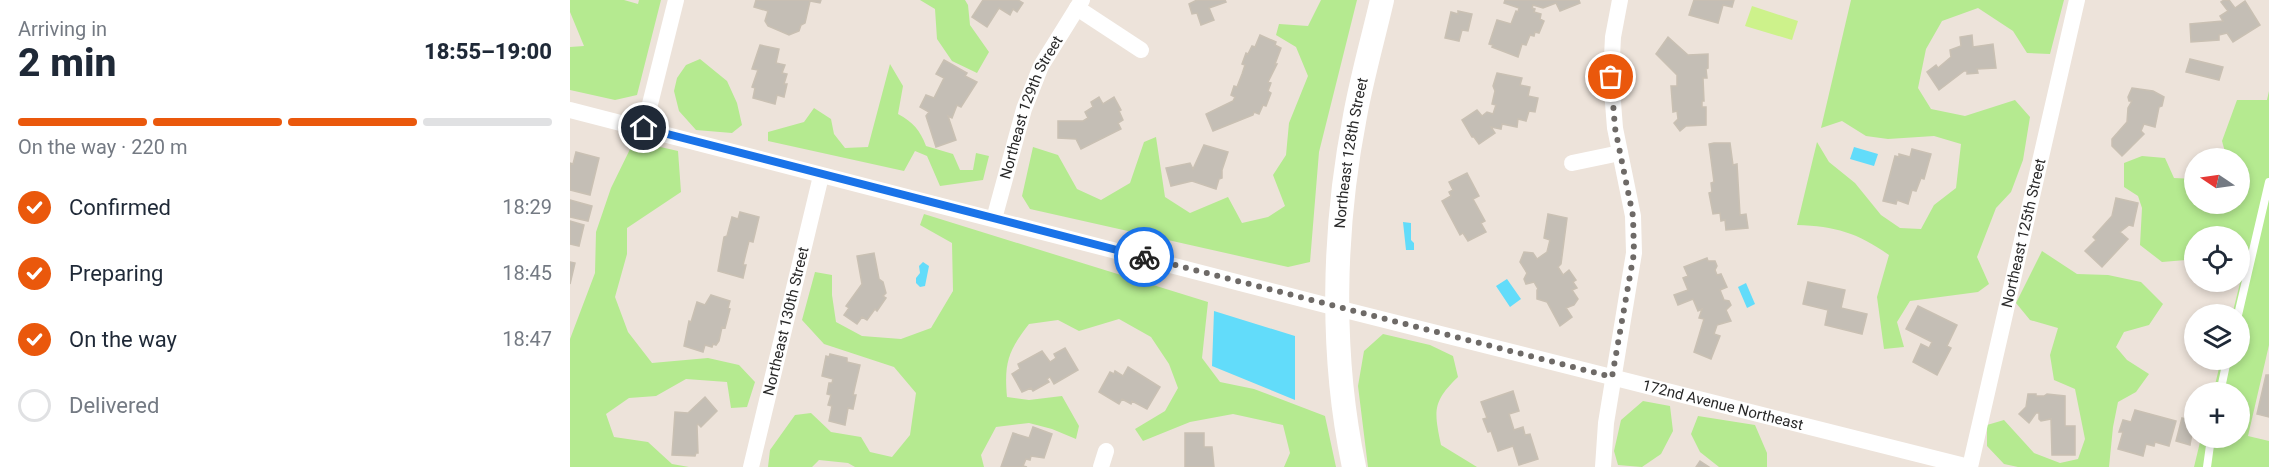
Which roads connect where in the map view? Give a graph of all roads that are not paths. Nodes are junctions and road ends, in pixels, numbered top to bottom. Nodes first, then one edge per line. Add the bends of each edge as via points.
1 (676, 0) edge
2 (1382, 0) edge
3 (1620, 0) edge
4 (2076, 0) edge
5 (1080, 4) edge
6 (1141, 50) dead end
7 (570, 110) edge
8 (644, 128) junction
9 (1620, 153) junction
10 (1572, 163) dead end
11 (821, 176) junction
12 (2269, 182) edge
13 (994, 219) junction
14 (2241, 304) edge
15 (1337, 308) junction
16 (1612, 377) junction
17 (2210, 448) edge
18 (750, 467) edge
19 (1354, 467) edge
20 (1603, 467) edge
21 (1970, 467) edge
22 (2208, 467) edge

1 - 8 street
2 - 15 street, Northeast 128th Street via 1354,117 1342,208
3 - 9 street via 1611,77
4 - 21 street, Northeast 125th Street
5 - 6 street
5 - 13 street, Northeast 129th Street via 1041,66 1024,109
7 - 8 street, 172nd Avenue Northeast
8 - 11 street, 172nd Avenue Northeast
9 - 10 street
9 - 16 street via 1633,216 1634,253
11 - 13 street, 172nd Avenue Northeast
11 - 18 street, Northeast 130th Street
12 - 14 lane
13 - 15 street, 172nd Avenue Northeast
15 - 16 street, 172nd Avenue Northeast
15 - 19 street, Northeast 128th Street via 1347,435
16 - 20 street
16 - 21 street, 172nd Avenue Northeast
17 - 22 lane

